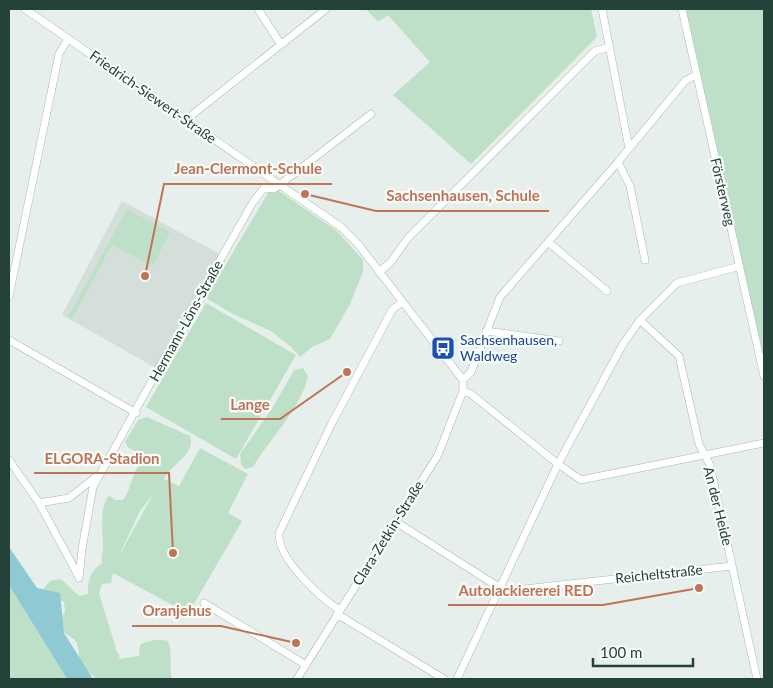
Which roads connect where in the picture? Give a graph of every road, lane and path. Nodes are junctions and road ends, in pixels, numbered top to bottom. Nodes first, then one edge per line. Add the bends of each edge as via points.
1 (25, 9) edge
2 (258, 9) edge
3 (326, 9) edge
4 (602, 9) edge
5 (682, 9) edge
6 (68, 39) junction
7 (280, 43) junction
8 (610, 46) junction
9 (696, 75) junction
10 (371, 114) dead end
11 (187, 122) junction
12 (629, 148) junction
13 (618, 162) junction
14 (280, 185) junction
15 (548, 242) junction
16 (645, 260) dead end
17 (740, 266) junction
18 (379, 272) junction
19 (607, 291) dead end
20 (9, 296) edge
21 (402, 302) junction
22 (640, 320) junction
23 (486, 331) junction
24 (9, 340) edge
25 (559, 341) dead end
26 (764, 376) edge
27 (463, 380) junction
28 (463, 391) junction
29 (136, 413) junction
30 (764, 443) edge
31 (704, 455) junction
32 (9, 460) edge
33 (558, 464) junction
34 (102, 472) junction
35 (39, 503) junction
36 (396, 522) junction
37 (732, 566) junction
38 (498, 587) junction
39 (204, 603) dead end
40 (338, 612) junction
41 (306, 665) junction
42 (297, 679) edge
43 (444, 679) edge
44 (456, 679) edge
45 (757, 679) edge

1 - 6 street, Friedrich-Siewert-Straße
2 - 7 street
3 - 7 street
4 - 8 street
5 - 9 street, Försterweg
6 - 11 street, Friedrich-Siewert-Straße
6 - 20 street via 59,54
7 - 11 street
8 - 12 street
8 - 18 street via 595,51 408,238 390,263
9 - 12 street via 686,81
9 - 17 street, Försterweg
10 - 14 street, Hermann-Löns-Straße
11 - 14 street, Friedrich-Siewert-Straße
12 - 13 street
13 - 15 street
13 - 16 street via 630,186
14 - 18 street, Friedrich-Siewert-Straße via 341,227
14 - 29 street, Hermann-Löns-Straße via 274,189 264,188 256,196
15 - 19 street
15 - 23 street via 500,297
17 - 22 street via 677,283
17 - 26 street, Försterweg
18 - 21 street, Friedrich-Siewert-Straße
21 - 27 street, Friedrich-Siewert-Straße
21 - 40 street via 392,310 280,529 283,553
22 - 31 street, An der Heide via 679,356
22 - 33 street
23 - 25 street
23 - 27 street via 471,372
24 - 29 street
27 - 28 street, Clara-Zetkin-Straße
28 - 33 street
28 - 36 street, Clara-Zetkin-Straße via 438,455
29 - 34 street, Hermann-Löns-Straße
30 - 31 street
31 - 33 street via 581,480
31 - 37 street, An der Heide via 710,465
32 - 35 street
33 - 38 street
34 - 35 street, Hermann-Löns-Straße via 69,498
34 - 35 street, Hermann-Löns-Straße via 90,496 79,578
36 - 38 street, Reicheltstraße
36 - 40 street, Clara-Zetkin-Straße
37 - 38 street, Reicheltstraße via 505,591
37 - 45 street, An der Heide
38 - 44 street
39 - 41 street
40 - 41 street, Clara-Zetkin-Straße
40 - 43 street
41 - 42 street, Clara-Zetkin-Straße

